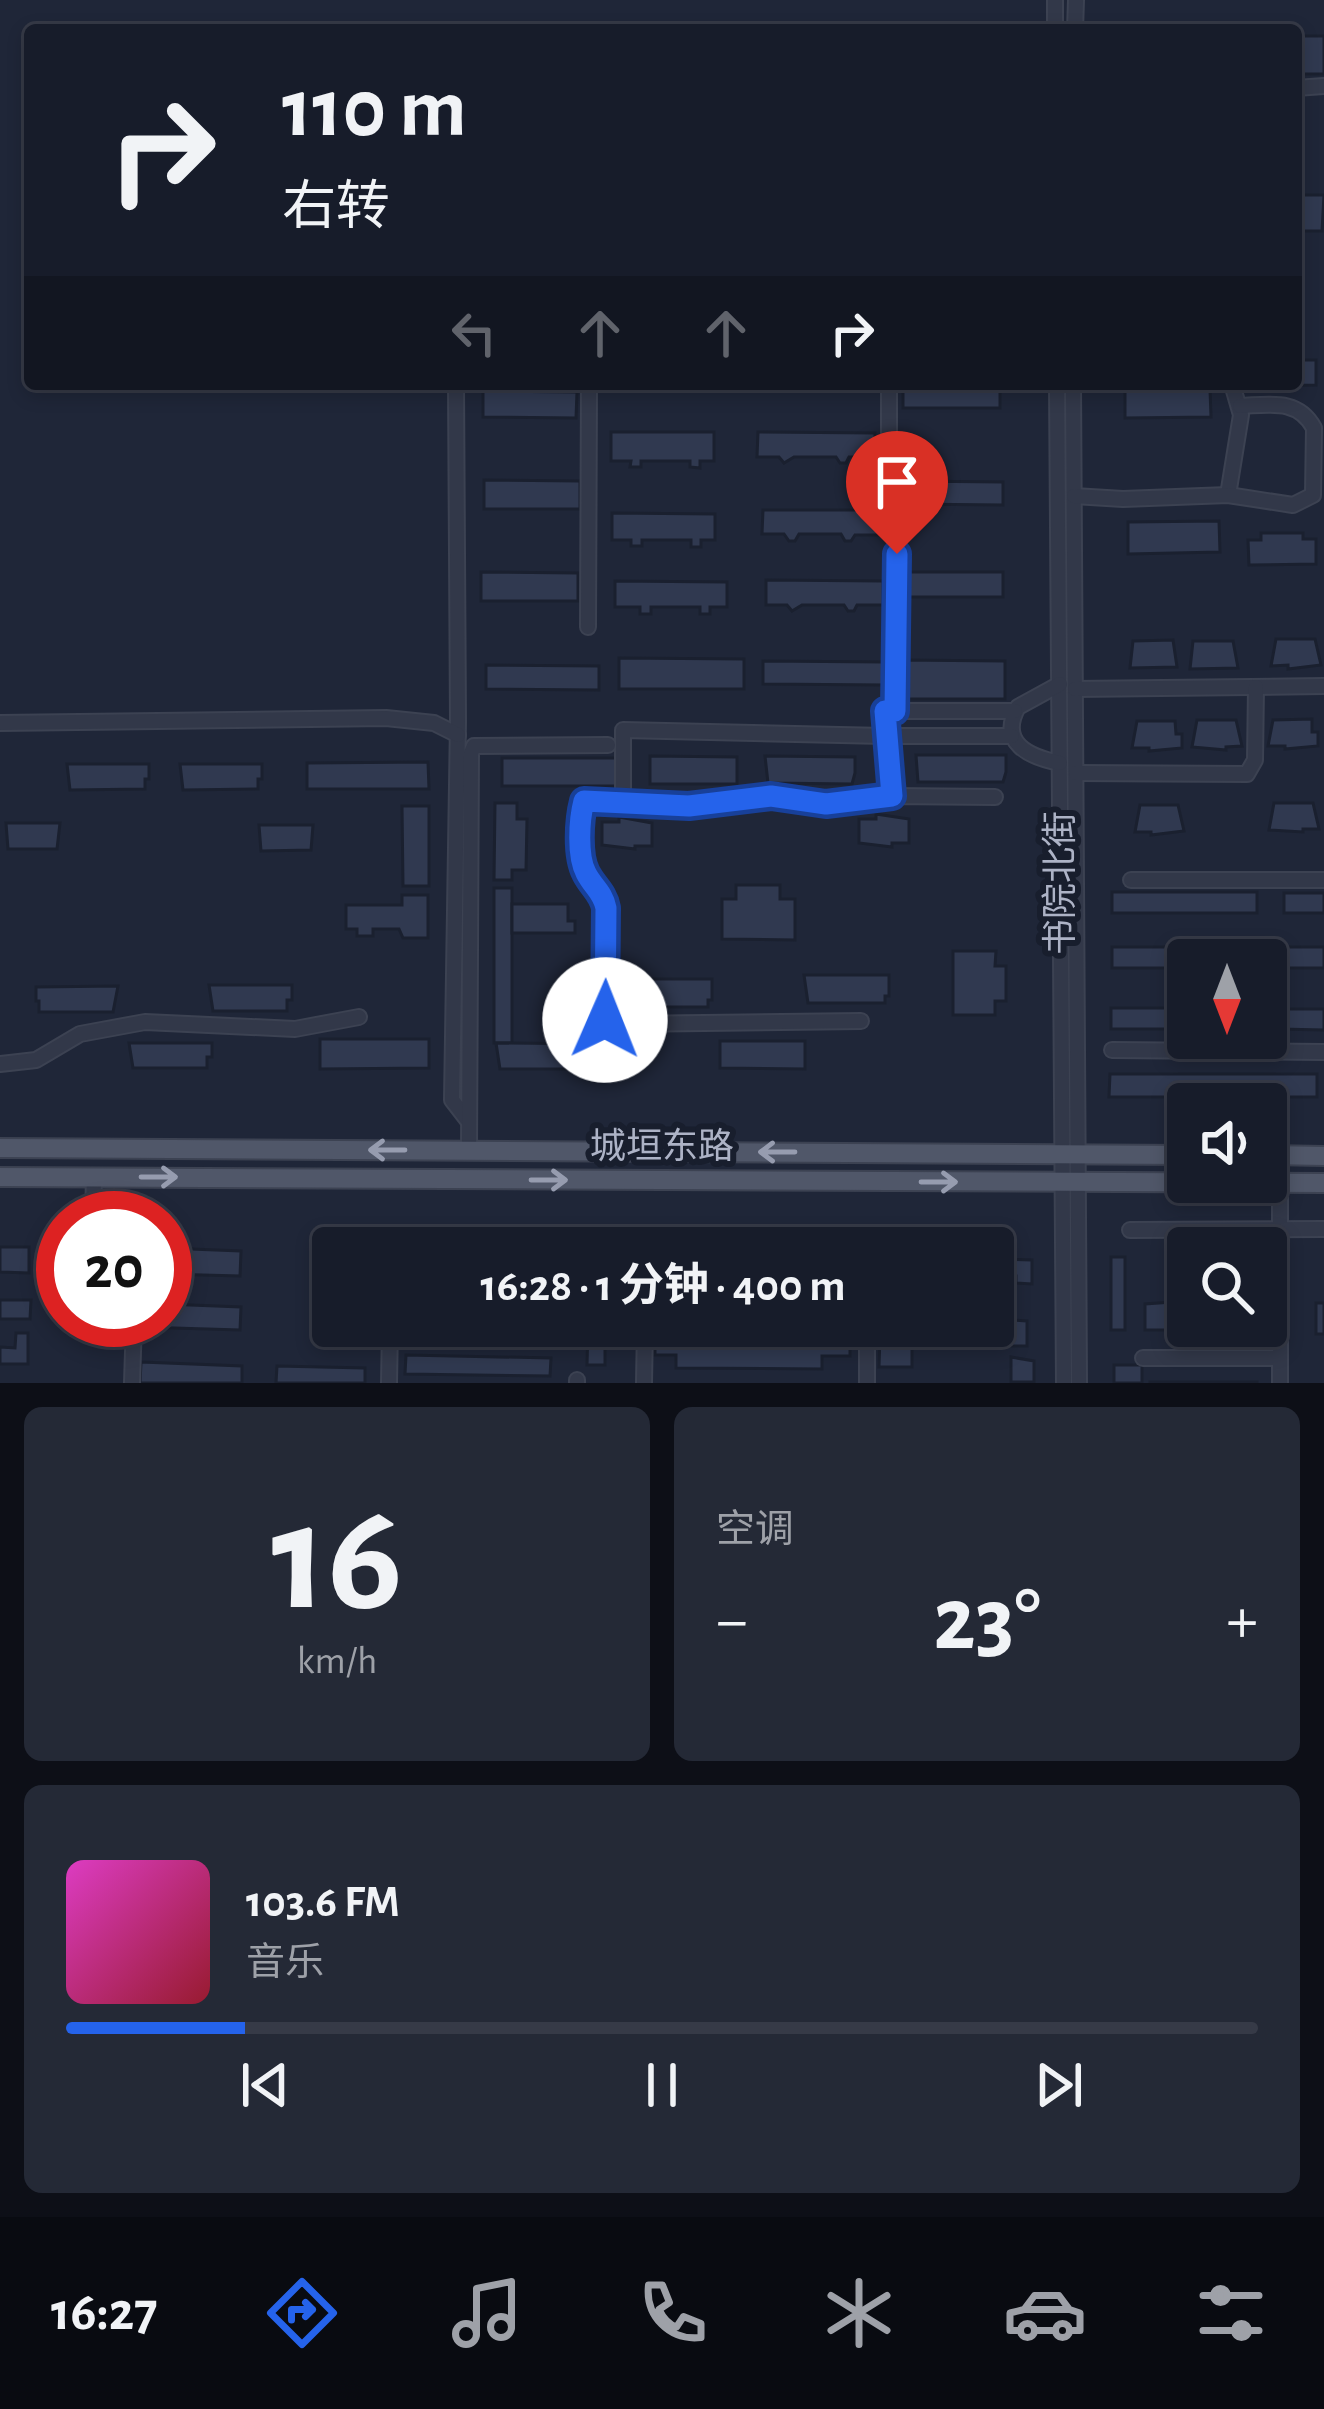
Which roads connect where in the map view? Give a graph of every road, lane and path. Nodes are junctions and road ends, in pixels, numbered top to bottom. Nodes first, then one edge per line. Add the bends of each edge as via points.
1 (456, 390) edge
2 (589, 390) edge
3 (889, 390) edge
4 (1057, 390) edge
5 (1073, 390) edge
6 (1234, 390) edge
7 (1240, 406) junction
8 (1228, 495) junction
9 (1074, 496) junction
10 (588, 626) dead end
11 (1067, 686) junction
12 (1324, 686) edge
13 (1256, 687) junction
14 (895, 711) junction
15 (1015, 711) junction
16 (0, 723) edge
17 (458, 735) junction
18 (885, 736) junction
19 (1012, 736) junction
20 (608, 745) dead end
21 (1060, 763) junction
22 (1076, 773) junction
23 (892, 796) junction
24 (995, 797) dead end
25 (623, 802) junction
26 (1131, 880) dead end
27 (1324, 880) edge
28 (359, 1017) dead end
29 (861, 1021) dead end
30 (1112, 1050) dead end
31 (1324, 1052) edge
32 (0, 1064) edge
33 (469, 1122) junction
34 (1324, 1143) edge
35 (0, 1148) edge
36 (469, 1151) junction
37 (1071, 1154) junction
38 (1167, 1155) edge
39 (1287, 1155) edge
40 (1324, 1156) edge
41 (0, 1177) edge
42 (94, 1177) junction
43 (1071, 1183) junction
44 (1167, 1183) edge
45 (1287, 1183) edge
46 (1324, 1183) edge
47 (94, 1191) edge
48 (1287, 1229) edge
49 (1324, 1229) edge
50 (1130, 1230) dead end
51 (1167, 1230) edge
52 (133, 1347) edge
53 (390, 1347) edge
54 (645, 1347) edge
55 (867, 1347) edge
56 (1280, 1347) edge
57 (1144, 1358) dead end
58 (1280, 1358) junction
59 (132, 1383) edge
60 (389, 1383) edge
61 (644, 1383) edge
62 (867, 1383) edge
63 (1064, 1383) edge
64 (1079, 1383) edge
65 (1280, 1383) edge

1 - 17 street
2 - 10 street
3 - 14 street
4 - 11 street, 书院北街
5 - 9 street, 书院北街
6 - 7 street
7 - 8 street
7 - 8 street via 1292,406 1310,419 1315,488 1293,506
8 - 9 street
9 - 11 street, 书院北街
11 - 13 street
11 - 15 street via 1039,692
11 - 21 street, 书院北街
11 - 22 street, 书院北街
12 - 13 street
13 - 22 street via 1255,760 1247,774
14 - 15 street
14 - 18 street via 885,711
15 - 19 street
16 - 17 street via 386,718 434,723
17 - 33 street via 452,1100
18 - 19 street
18 - 23 street
18 - 25 street via 623,730
19 - 21 street via 1023,752
20 - 33 street via 474,746 470,753
21 - 37 street, 书院北街
22 - 37 street, 书院北街
23 - 24 street
23 - 25 street via 826,804 771,796 689,806
25 - 29 street via 588,799 581,808 585,872 606,908 605,1020
26 - 27 street
28 - 32 street via 295,1029 145,1022 80,1034 36,1060
30 - 31 street
33 - 36 street
34 - 40 street
36 -> 35 main road, 城垣东路
37 -> 36 main road, 城垣东路
37 - 38 main road, 城垣东路
37 - 43 street, 书院北街
39 - 40 main road
41 - 42 main road, 城垣东路
42 -> 43 main road, 城垣东路
42 - 47 street
43 - 44 main road, 城垣东路
43 - 63 street, 书院北街
43 - 64 street, 书院北街
45 - 46 main road, 城垣东路
48 - 49 street
50 - 51 street
52 - 59 street
53 - 60 street
54 - 61 street
55 - 62 street
56 - 58 street
57 - 58 street
58 - 65 street

